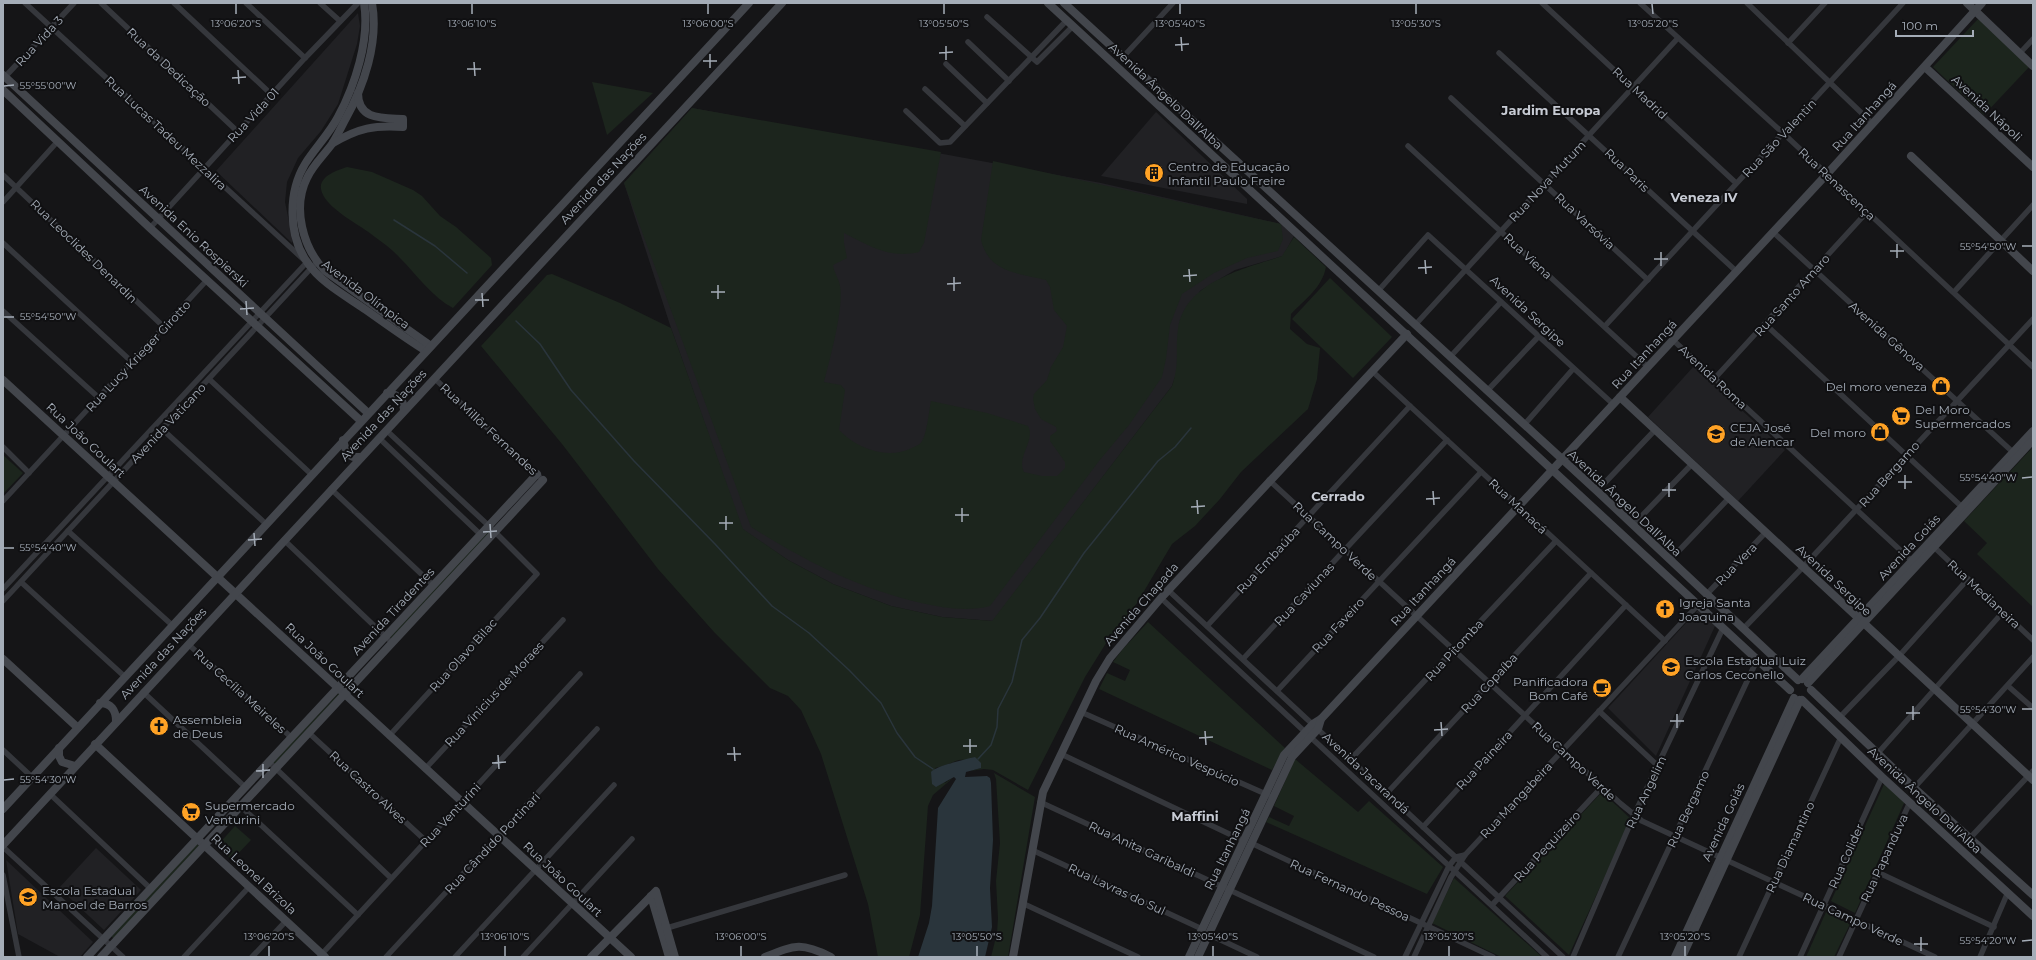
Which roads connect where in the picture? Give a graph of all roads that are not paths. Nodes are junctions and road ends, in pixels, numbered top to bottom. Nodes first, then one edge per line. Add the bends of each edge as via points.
1 (25, 3) edge
2 (74, 3) edge
3 (101, 3) edge
4 (174, 3) edge
5 (246, 3) edge
6 (320, 3) edge
7 (358, 3) edge
8 (364, 3) edge
9 (372, 3) edge
10 (749, 3) edge
11 (782, 3) edge
12 (1048, 3) edge
13 (1064, 3) edge
14 (1173, 3) edge
15 (1542, 3) edge
16 (1640, 3) edge
17 (1747, 3) edge
18 (1825, 3) edge
19 (1903, 3) edge
20 (1967, 3) edge
21 (1982, 3) edge
22 (1975, 11) junction
23 (987, 17) dead end
24 (340, 21) junction
25 (1070, 23) junction
26 (52, 28) junction
27 (1678, 38) junction
28 (2033, 39) edge
29 (968, 42) dead end
30 (1788, 42) junction
31 (1499, 53) dead end
32 (2020, 53) junction
33 (1032, 57) junction
34 (1123, 57) junction
35 (305, 58) junction
36 (946, 64) dead end
37 (2033, 66) edge
38 (1925, 67) junction
39 (4, 77) edge
40 (1009, 81) junction
41 (1831, 83) junction
42 (1634, 86) junction
43 (925, 89) dead end
44 (3, 90) edge
45 (358, 92) junction
46 (272, 95) junction
47 (1451, 98) dead end
48 (987, 103) junction
49 (906, 111) dead end
50 (1873, 124) junction
51 (965, 126) junction
52 (237, 131) junction
53 (1784, 134) junction
54 (1590, 135) junction
55 (58, 141) junction
56 (332, 143) junction
57 (1408, 146) dead end
58 (1911, 156) dead end
59 (2033, 166) edge
60 (204, 168) junction
61 (1827, 174) junction
62 (3, 175) edge
63 (1545, 183) junction
64 (1736, 183) junction
65 (16, 187) junction
66 (3, 202) edge
67 (2033, 205) edge
68 (1867, 212) junction
69 (158, 219) junction
70 (150, 228) junction
71 (1501, 230) junction
72 (1692, 232) junction
73 (1772, 232) junction
74 (2001, 241) junction
75 (3, 243) edge
76 (312, 262) junction
77 (1465, 269) junction
78 (1815, 270) junction
79 (1736, 271) junction
80 (2033, 271) edge
81 (207, 280) junction
82 (1648, 280) junction
83 (1954, 292) junction
84 (1380, 293) junction
85 (1501, 302) junction
86 (3, 311) edge
87 (258, 312) junction
88 (265, 318) junction
89 (2033, 319) edge
90 (251, 320) junction
91 (1415, 324) junction
92 (1766, 324) junction
93 (258, 326) junction
94 (1604, 326) junction
95 (164, 328) junction
96 (1407, 334) junction
97 (1538, 337) junction
98 (1673, 340) junction
99 (2010, 344) junction
100 (428, 348) junction
101 (1450, 357) junction
102 (132, 362) junction
103 (1648, 367) junction
104 (2033, 367) edge
105 (1574, 369) junction
106 (1372, 371) junction
107 (434, 378) junction
108 (1716, 378) junction
109 (209, 379) junction
110 (3, 380) edge
111 (1487, 391) junction
112 (387, 393) junction
113 (1620, 397) junction
114 (99, 398) junction
115 (1957, 400) junction
116 (1614, 404) junction
117 (1410, 406) junction
118 (404, 410) junction
119 (368, 413) junction
120 (361, 421) junction
121 (1524, 425) junction
122 (162, 429) junction
123 (386, 430) junction
124 (1655, 430) junction
125 (2033, 431) edge
126 (64, 436) junction
127 (379, 438) junction
128 (343, 440) junction
129 (1447, 440) junction
130 (2033, 440) edge
131 (3, 447) edge
132 (1906, 454) junction
133 (2015, 455) junction
134 (361, 457) junction
135 (1561, 459) junction
136 (1692, 464) junction
137 (1552, 470) junction
138 (1481, 472) junction
139 (30, 473) junction
140 (311, 474) junction
141 (537, 474) junction
142 (111, 479) junction
143 (544, 480) joint
144 (1269, 480) junction
145 (331, 489) junction
146 (1597, 491) junction
147 (1729, 498) junction
148 (3, 501) edge
149 (1518, 506) junction
150 (1962, 507) junction
151 (1857, 508) junction
152 (1308, 516) junction
153 (266, 524) junction
154 (1633, 525) junction
155 (489, 526) junction
156 (68, 531) junction
157 (495, 532) junction
158 (1765, 533) junction
159 (481, 535) junction
160 (284, 540) junction
161 (1556, 541) junction
162 (1934, 547) junction
163 (1345, 550) junction
164 (1670, 560) junction
165 (1912, 561) junction
166 (1803, 567) junction
167 (1591, 573) junction
168 (217, 576) junction
169 (1968, 579) junction
170 (21, 582) junction
171 (1379, 582) junction
172 (433, 586) junction
173 (3, 589) edge
174 (1168, 590) junction
175 (236, 592) junction
176 (1706, 595) junction
177 (1161, 598) junction
178 (3, 601) edge
179 (1698, 605) junction
180 (1626, 606) junction
181 (2003, 612) junction
182 (1416, 616) junction
183 (563, 620) dead end
184 (1201, 620) junction
185 (1861, 621) junction
186 (172, 625) junction
187 (1207, 626) junction
188 (1723, 628) junction
189 (1744, 628) junction
190 (1195, 629) junction
191 (386, 636) junction
192 (2033, 640) edge
193 (1665, 641) junction
194 (392, 643) junction
195 (188, 644) junction
196 (1454, 650) junction
197 (1899, 656) junction
198 (2033, 657) edge
199 (3, 659) edge
200 (1243, 659) junction
201 (1757, 660) junction
202 (580, 674) dead end
203 (124, 676) junction
204 (1489, 683) junction
205 (1805, 683) junction
206 (2008, 686) junction
207 (338, 688) junction
208 (1935, 689) junction
209 (1790, 690) junction
210 (1277, 691) junction
211 (143, 692) junction
212 (344, 695) junction
213 (1799, 699) junction
214 (100, 702) junction
215 (2033, 708) edge
216 (1599, 711) junction
217 (1081, 712) junction
218 (1525, 716) junction
219 (1840, 717) junction
220 (116, 721) junction
221 (1973, 724) junction
222 (1315, 726) junction
223 (77, 727) junction
224 (597, 729) dead end
225 (309, 733) junction
226 (1308, 734) junction
227 (389, 736) junction
228 (1841, 737) junction
229 (292, 738) junction
230 (95, 744) junction
231 (59, 748) junction
232 (3, 750) edge
233 (1562, 750) junction
234 (1878, 752) junction
235 (1060, 754) junction
236 (1351, 759) junction
237 (269, 762) junction
238 (75, 766) junction
239 (1658, 766) junction
240 (276, 769) junction
241 (425, 769) junction
242 (1897, 772) junction
243 (2032, 775) edge
244 (32, 777) junction
245 (1882, 777) junction
246 (614, 785) dead end
247 (245, 787) junction
248 (1602, 787) junction
249 (1914, 788) junction
250 (1387, 793) junction
251 (50, 794) junction
252 (1270, 796) junction
253 (234, 800) junction
254 (462, 802) junction
255 (1040, 802) junction
256 (1910, 802) junction
257 (241, 806) junction
258 (3, 809) edge
259 (1634, 815) junction
260 (1423, 827) junction
261 (498, 836) junction
262 (1675, 837) junction
263 (198, 838) junction
264 (632, 838) dead end
265 (1970, 838) junction
266 (426, 841) junction
267 (1248, 842) junction
268 (205, 845) junction
269 (3, 846) edge
270 (1032, 850) junction
271 (1465, 854) junction
272 (1456, 857) junction
273 (1723, 859) junction
274 (1461, 862) junction
275 (1449, 866) junction
276 (535, 870) junction
277 (1455, 871) junction
278 (1877, 872) junction
279 (3, 875) edge
280 (845, 875) dead end
281 (392, 878) junction
282 (1774, 882) junction
283 (249, 887) junction
284 (1226, 888) junction
285 (151, 889) junction
286 (2031, 890) edge
287 (2008, 892) junction
288 (653, 893) junction
289 (1499, 897) junction
290 (1022, 903) junction
291 (572, 904) junction
292 (1492, 905) junction
293 (1824, 905) junction
294 (358, 915) junction
295 (2033, 916) edge
296 (286, 921) junction
297 (1856, 921) junction
298 (1420, 923) junction
299 (1428, 926) junction
300 (1994, 927) junction
301 (667, 928) junction
302 (1205, 932) junction
303 (609, 937) junction
304 (103, 940) junction
305 (111, 946) junction
306 (322, 956) edge
307 (1014, 956) edge
308 (18, 957) edge
309 (87, 957) edge
310 (101, 957) edge
311 (123, 957) edge
312 (184, 957) edge
313 (252, 957) edge
314 (386, 957) edge
315 (455, 957) edge
316 (523, 957) edge
317 (591, 957) edge
318 (631, 957) edge
319 (669, 957) edge
320 (675, 957) edge
321 (765, 957) edge
322 (831, 957) edge
323 (1138, 957) edge
324 (1189, 957) edge
325 (1198, 957) edge
326 (1257, 957) edge
327 (1374, 957) edge
328 (1405, 957) edge
329 (1414, 957) edge
330 (1493, 957) edge
331 (1547, 957) edge
332 (1563, 957) edge
333 (1573, 957) edge
334 (1618, 957) edge
335 (1675, 957) edge
336 (1682, 957) edge
337 (1739, 957) edge
338 (1800, 957) edge
339 (1839, 957) edge
340 (1935, 957) edge
341 (1980, 957) edge

1 - 26 street, Rua Lucas Tadeu Mezzalira
2 - 26 street, Rua Vida 3
3 - 52 street, Rua da Dedicação
4 - 46 street
5 - 35 street
6 - 24 street
7 - 24 street, Rua Vida 01
8 - 76 street, Avenida Olímpica via 363,39 350,90 338,117 305,164 295,189 292,210 295,234
9 - 45 street, Avenida Olímpica via 372,45
10 - 100 street, Avenida das Nações
11 - 107 street, Avenida das Nações
12 - 25 street, Avenida Ângelo Dall'Alba
13 - 34 street, Avenida Ângelo Dall'Alba
14 - 34 street
15 - 42 street, Rua Madrid
16 - 27 street, Rua Renascença
17 - 30 street
18 - 30 street
19 - 41 street, Rua São Valentin
20 - 22 street
21 - 22 street, Rua Itanhangá
22 - 32 street
22 - 38 street, Rua Itanhangá
23 - 33 street
24 - 35 street, Rua Vida 01
25 - 33 street
25 - 33 street via 1037,62
25 - 96 street, Avenida Ângelo Dall'Alba
26 - 39 street, Rua Vida 3
26 - 60 street, Rua Lucas Tadeu Mezzalira
27 - 42 street, Rua Nova Mutum
27 - 53 street, Rua Renascença
28 - 32 street
29 - 40 street
30 - 41 street
31 - 54 street, Rua Paris
32 - 37 street
33 - 40 street
34 - 84 street, Avenida Ângelo Dall'Alba
35 - 46 street, Rua Vida 01
36 - 48 street
38 - 50 street, Rua Itanhangá
38 - 59 street, Avenida Nápoli
39 - 69 street, Avenida Enio Rospierski
40 - 48 street
41 - 50 street
41 - 53 street, Rua São Valentin
42 - 54 street, Rua Nova Mutum
42 - 64 street, Rua Madrid
43 - 51 street
44 - 55 street, Avenida Enio Rospierski
45 - 56 street, Avenida Olímpica
45 - 56 street, Avenida Olímpica via 363,109 373,117 403,123 364,128
46 - 52 street, Rua Vida 01
47 - 63 street, Rua Varsóvia
48 - 51 street
49 - 51 street via 940,143 950,142
50 - 61 street, Rua Itanhangá
52 - 60 street, Rua Vida 01
53 - 61 street, Rua Renascença
53 - 64 street, Rua São Valentin
54 - 63 street, Rua Nova Mutum
54 - 72 street, Rua Paris
55 - 65 street
55 - 70 street, Avenida Enio Rospierski
56 - 76 street, Avenida Olímpica via 306,179 302,193 302,227
57 - 71 street, Rua Viena
58 - 74 street
60 - 69 street, Rua Vida 01
60 - 76 street, Rua Lucas Tadeu Mezzalira
61 - 68 street, Rua Renascença
61 - 73 street, Rua Itanhangá
62 - 65 street, Rua Leoclides Denardin
63 - 71 street, Rua Nova Mutum
63 - 82 street, Rua Varsóvia
64 - 72 street, Rua São Valentin
65 - 66 street
65 - 95 street, Rua Leoclides Denardin
67 - 74 street
68 - 78 street, Rua Santo Amaro
68 - 83 street, Rua Renascença
69 - 70 street, Rua Vida 01
69 - 87 street, Avenida Enio Rospierski
70 - 81 street, Avenida Enio Rospierski
71 - 77 street, Rua Nova Mutum
71 - 94 street, Rua Viena
72 - 79 street, Rua Paris
72 - 82 street, Rua São Valentin
73 - 78 street, Avenida Gênova
73 - 79 street, Rua Itanhangá
74 - 80 street
74 - 83 street
75 - 102 street
76 - 87 street, Avenida Vaticano
76 - 88 street, Avenida Vaticano
76 - 100 street, Avenida Olímpica
77 - 84 street, Avenida Sergipe via 1428,234
77 - 85 street, Avenida Sergipe
77 - 91 street, Rua Nova Mutum
78 - 92 street, Rua Santo Amaro
78 - 115 street, Avenida Gênova
79 - 98 street, Rua Itanhangá
81 - 90 street, Avenida Enio Rospierski
81 - 95 street, Rua Lucy Krieger Girotto
82 - 94 street, Rua São Valentin
83 - 99 street, Rua Renascença
84 - 91 street, Avenida Ângelo Dall'Alba
85 - 97 street, Avenida Sergipe
85 - 101 street
86 - 114 street
87 - 88 street, Avenida Enio Rospierski
87 - 90 street, Avenida Vaticano
88 - 93 street, Avenida Vaticano
88 - 119 street, Avenida Enio Rospierski
89 - 99 street, Rua Bergamo
90 - 93 street, Avenida Enio Rospierski
90 - 142 street, Avenida Vaticano
91 - 96 street, Avenida Chapada via 1406,325 1404,328
91 - 101 street, Avenida Ângelo Dall'Alba
92 - 108 street, Rua Santo Amaro
92 - 132 street
93 - 109 street, Avenida Vaticano
93 - 120 street, Avenida Enio Rospierski
94 - 103 street, Rua Viena
95 - 102 street, Rua Lucy Krieger Girotto
96 - 106 street, Avenida Chapada
96 - 137 street, Avenida Ângelo Dall'Alba
97 - 105 street, Avenida Sergipe
97 - 111 street
98 - 103 street, Rua Itanhangá
98 - 108 street, Avenida Roma
99 - 104 street, Rua Renascença
99 - 115 street, Rua Bergamo
100 - 112 street, Avenida das Nações
101 - 111 street, Avenida Ângelo Dall'Alba
102 - 114 street, Rua Lucy Krieger Girotto
103 - 113 street, Rua Itanhangá
105 - 116 street, Avenida Sergipe
105 - 121 street
106 - 117 street, Rua Manacá
106 - 144 street, Avenida Chapada
107 - 118 street, Avenida das Nações
107 - 141 street, Rua Millôr Fernandes
108 - 151 street, Avenida Roma
109 - 122 street, Avenida Vaticano
109 - 140 street
110 - 126 street, Rua João Goulart
111 - 121 street, Avenida Ângelo Dall'Alba
112 - 118 street via 402,400
112 - 119 street, Avenida das Nações
113 - 116 street, Rua Itanhangá
113 - 124 street, Avenida Sergipe
114 - 126 street, Rua Lucy Krieger Girotto
115 - 132 street, Rua Bergamo
115 - 133 street, Avenida Gênova
116 - 135 street, Rua Itanhangá
117 - 129 street, Rua Manacá
117 - 152 street, Rua Embaúba
118 - 123 street, Avenida das Nações
119 - 120 street, Avenida das Nações
120 - 128 street, Avenida das Nações
121 - 135 street, Avenida Ângelo Dall'Alba
122 - 142 street, Avenida Vaticano
122 - 153 street
123 - 127 street, Avenida das Nações
123 - 155 street
124 - 136 street, Avenida Sergipe
124 - 146 street
125 - 133 street, Avenida Goiás
126 - 139 street, Rua Lucy Krieger Girotto
126 - 142 street, Rua João Goulart
127 - 134 street, Avenida das Nações
127 - 159 street
128 - 134 street via 346,452 350,456
128 - 140 street, Avenida das Nações
129 - 138 street, Rua Manacá
129 - 163 street, Rua Caviunas
130 - 133 street, Avenida Goiás
131 - 139 street
132 - 150 street
132 - 151 street, Rua Bergamo
133 - 150 street, Avenida Goiás
133 - 162 street, Avenida Goiás
134 - 145 street, Avenida das Nações
135 - 137 street, Rua Itanhangá
135 - 146 street, Avenida Ângelo Dall'Alba
136 - 147 street, Avenida Sergipe
136 - 154 street
137 - 149 street, Rua Itanhangá
137 - 179 street
138 - 149 street, Rua Manacá
138 - 171 street, Rua Faveiro
139 - 148 street, Rua Lucy Krieger Girotto
140 - 153 street, Avenida das Nações
141 - 143 street, Rua Millôr Fernandes
141 - 155 street, Avenida Tiradentes
142 - 156 street, Avenida Vaticano
142 - 168 street, Rua João Goulart
142 - 173 street, Avenida Vaticano
143 - 157 street, Avenida Tiradentes
144 - 152 street, Rua Campo Verde
144 - 174 street, Avenida Chapada
145 - 160 street, Avenida das Nações
145 - 172 street
146 - 154 street, Avenida Ângelo Dall'Alba
147 - 158 street, Avenida Sergipe
147 - 164 street
149 - 161 street, Rua Manacá
149 - 182 street, Rua Itanhangá
150 - 165 street, Avenida Goiás
151 - 165 street, Avenida Roma
151 - 166 street, Rua Bergamo
152 - 163 street, Rua Campo Verde
152 - 187 street, Rua Embaúba
153 - 168 street, Avenida das Nações
154 - 164 street, Avenida Ângelo Dall'Alba
155 - 157 street
155 - 159 street, Avenida Tiradentes
156 - 170 street, Avenida Vaticano
156 - 186 street
157 - 194 street, Avenida Tiradentes
157 - 227 street, Rua Olavo Bilac via 537,574
158 - 166 street, Avenida Sergipe
158 - 176 street, Rua Vera
159 - 172 street, Avenida Tiradentes
160 - 175 street, Avenida das Nações
160 - 191 street
161 - 167 street, Rua Manacá
161 - 196 street, Rua Pitomba
162 - 169 street, Rua Medianeira
162 - 185 street, Avenida Goiás
163 - 171 street, Rua Campo Verde
163 - 200 street, Rua Caviunas
164 - 176 street, Avenida Ângelo Dall'Alba
165 - 185 street, Avenida Goiás
166 - 185 street, Avenida Sergipe
166 - 189 street, Rua Bergamo
167 - 180 street, Rua Manacá
167 - 204 street, Rua Copaíba
168 - 175 street, Rua João Goulart
168 - 186 street, Avenida das Nações
169 - 181 street, Rua Medianeira
169 - 197 street
170 - 178 street, Avenida Vaticano
170 - 203 street
171 - 182 street, Rua Campo Verde
171 - 210 street, Rua Faveiro
172 - 191 street, Avenida Tiradentes
174 - 177 street, Avenida Chapada
174 - 184 street, Avenida Jacarandá
175 - 195 street, Avenida das Nações
175 - 207 street, Rua João Goulart
176 - 179 street
176 - 189 street, Avenida Ângelo Dall'Alba
177 - 190 street
177 - 217 street, Avenida Chapada via 1110,658
179 - 188 street
179 - 193 street, Rua Mangabeira
180 - 193 street, Rua Manacá
180 - 218 street, Rua Paineira
181 - 192 street, Rua Medianeira
181 - 208 street
182 - 196 street, Rua Campo Verde
182 - 222 street, Rua Itanhangá
183 - 241 street, Rua Vinicius de Moraes
184 - 187 street, Avenida Jacarandá
184 - 190 street via 1196,623
185 - 197 street, Avenida Sergipe
185 - 205 street, Avenida Goiás
186 - 203 street, Avenida das Nações
187 - 200 street, Avenida Jacarandá
188 - 201 street
188 - 239 street, Rua Angelim
189 - 205 street, Avenida Ângelo Dall'Alba
190 - 226 street
191 - 194 street
191 - 207 street, Avenida Tiradentes
193 - 216 street, Rua Mangabeira
194 - 212 street, Avenida Tiradentes
195 - 211 street, Avenida das Nações
195 - 229 street, Rua Cecília Meireles
196 - 204 street, Rua Campo Verde
196 - 236 street, Rua Pitomba
197 - 208 street, Avenida Sergipe
197 - 219 street
198 - 206 street
199 - 223 street
200 - 210 street, Avenida Jacarandá
201 - 209 street
201 - 262 street, Rua Bergamo
202 - 254 street, Rua Venturini
203 - 214 street, Avenida das Nações
204 - 218 street, Rua Campo Verde
204 - 250 street, Rua Copaíba
205 - 209 street via 1793,682
205 - 213 street, Avenida Goiás via 1808,696
205 - 219 street, Avenida Ângelo Dall'Alba
206 - 215 street
206 - 221 street
207 - 212 street, Rua João Goulart
207 - 229 street, Avenida Tiradentes
208 - 221 street, Avenida Sergipe
208 - 234 street
209 - 213 street, Avenida Ângelo Dall'Alba
210 - 222 street, Avenida Jacarandá
211 - 220 street, Avenida das Nações
211 - 247 street
212 - 225 street, Avenida Tiradentes
212 - 227 street, Rua João Goulart
213 - 228 street, Avenida Ângelo Dall'Alba
213 - 273 street, Avenida Goiás
214 - 220 street via 112,707 116,713
214 - 223 street, Avenida das Nações
216 - 233 street, Rua Mangabeira
216 - 239 street
217 - 235 street, Avenida Chapada
217 - 252 street, Rua Américo Vespúcio
218 - 233 street, Rua Campo Verde
218 - 260 street, Rua Paineira
219 - 234 street, Avenida Ângelo Dall'Alba
220 - 230 street, Avenida das Nações
221 - 243 street, Avenida Sergipe
221 - 249 street
222 - 226 street, Rua Itanhangá
222 - 236 street, Avenida Jacarandá
223 - 231 street, Avenida das Nações
224 - 261 street, Rua Cândido Portinari
225 - 240 street, Avenida Tiradentes
225 - 266 street, Rua Castro Alves
226 - 252 street, Rua Itanhangá via 1284,755
226 - 275 street
227 - 241 street, Rua João Goulart
228 - 245 street, Avenida Ângelo Dall'Alba
228 - 282 street, Rua Diamantino
229 - 237 street, Avenida Tiradentes
230 - 238 street, Avenida das Nações
230 - 263 street, Rua Leonel Brizola
231 - 238 street via 62,762
231 - 244 street, Avenida das Nações
232 - 244 street
233 - 248 street, Rua Campo Verde
233 - 271 street, Rua Mangabeira
234 - 242 street, Avenida Ângelo Dall'Alba
235 - 255 street, Avenida Chapada
235 - 267 street, Rua Fernando Pessoa
236 - 250 street, Avenida Jacarandá
237 - 240 street
237 - 247 street, Avenida Tiradentes
238 - 251 street, Avenida das Nações
239 - 259 street, Rua Angelim
240 - 257 street, Avenida Tiradentes
240 - 281 street
241 - 254 street, Rua João Goulart
242 - 245 street via 1887,771
242 - 249 street, Avenida Ângelo Dall'Alba
243 - 265 street
244 - 258 street, Avenida das Nações
245 - 256 street, Avenida Ângelo Dall'Alba
245 - 293 street, Rua Colider
246 - 276 street
247 - 253 street, Avenida Tiradentes
248 - 259 street, Rua Campo Verde
248 - 289 street, Rua Pequizeiro
249 - 265 street, Avenida Ângelo Dall'Alba
250 - 260 street, Avenida Jacarandá
251 - 269 street, Avenida das Nações
251 - 285 street
252 - 267 street, Rua Itanhangá
253 - 257 street
253 - 263 street, Avenida Tiradentes
254 - 261 street, Rua João Goulart
254 - 266 street, Rua Venturini
255 - 270 street, Avenida Chapada
255 - 284 street, Rua Anita Garibaldi
256 - 278 street, Rua Papanduva
256 - 287 street, Avenida Ângelo Dall'Alba
257 - 268 street, Avenida Tiradentes
257 - 294 street
259 - 262 street, Rua Campo Verde
259 - 333 street, Rua Angelim
260 - 272 street, Avenida Jacarandá
261 - 276 street, Rua João Goulart
261 - 314 street, Rua Cândido Portinari
262 - 273 street, Rua Campo Verde
262 - 334 street, Rua Bergamo
263 - 268 street, Rua Leonel Brizola
263 - 285 street, Avenida Tiradentes
264 - 291 street
265 - 286 street, Avenida Ângelo Dall'Alba
266 - 281 street, Rua Venturini
267 - 284 street, Rua Itanhangá
267 - 298 street, Rua Fernando Pessoa
268 - 283 street, Rua Leonel Brizola
268 - 305 street, Avenida Tiradentes
269 - 304 street
270 - 290 street, Avenida Chapada
270 - 302 street, Rua Lavras do Sul
271 - 272 street
271 - 274 street
272 - 274 street, Avenida Jacarandá
272 - 275 street
273 - 282 street, Rua Campo Verde
273 - 335 street, Avenida Goiás
273 - 336 street, Avenida Goiás
274 - 277 street
274 - 289 street, Avenida Jacarandá
275 - 277 street
275 - 298 street
276 - 291 street, Rua João Goulart
276 - 315 street
277 - 292 street
277 - 299 street
278 - 297 street, Rua Papanduva
278 - 300 street
279 - 308 street
280 - 301 street
281 - 294 street, Rua Venturini
282 - 293 street, Rua Campo Verde
282 - 337 street, Rua Diamantino
283 - 296 street, Rua Leonel Brizola
283 - 312 street
284 - 302 street, Rua Itanhangá
284 - 327 street, Rua Anita Garibaldi
285 - 304 street, Avenida Tiradentes
287 - 295 street, Avenida Ângelo Dall'Alba
287 - 300 street
288 - 301 street
288 - 303 street
288 - 319 street
289 - 292 street, Rua Pequizeiro
289 - 332 street, Avenida Jacarandá
290 - 307 street, Avenida Chapada
290 - 323 street
291 - 303 street, Rua João Goulart
291 - 316 street
292 - 331 street
293 - 297 street, Rua Campo Verde
293 - 338 street, Rua Colider
294 - 306 street, Rua Venturini
296 - 306 street, Rua Leonel Brizola
296 - 313 street
297 - 339 street, Rua Papanduva
297 - 340 street, Rua Campo Verde
298 - 299 street, Rua Fernando Pessoa
298 - 328 street
299 - 329 street
299 - 330 street, Rua Fernando Pessoa
300 - 341 street
301 - 320 street
302 - 324 street, Rua Itanhangá
302 - 325 street, Rua Itanhangá
302 - 326 street, Rua Lavras do Sul
303 - 317 street
303 - 318 street, Rua João Goulart
304 - 305 street
304 - 309 street, Avenida Tiradentes
305 - 310 street, Avenida Tiradentes
305 - 311 street
321 - 322 street via 797,946 815,949

